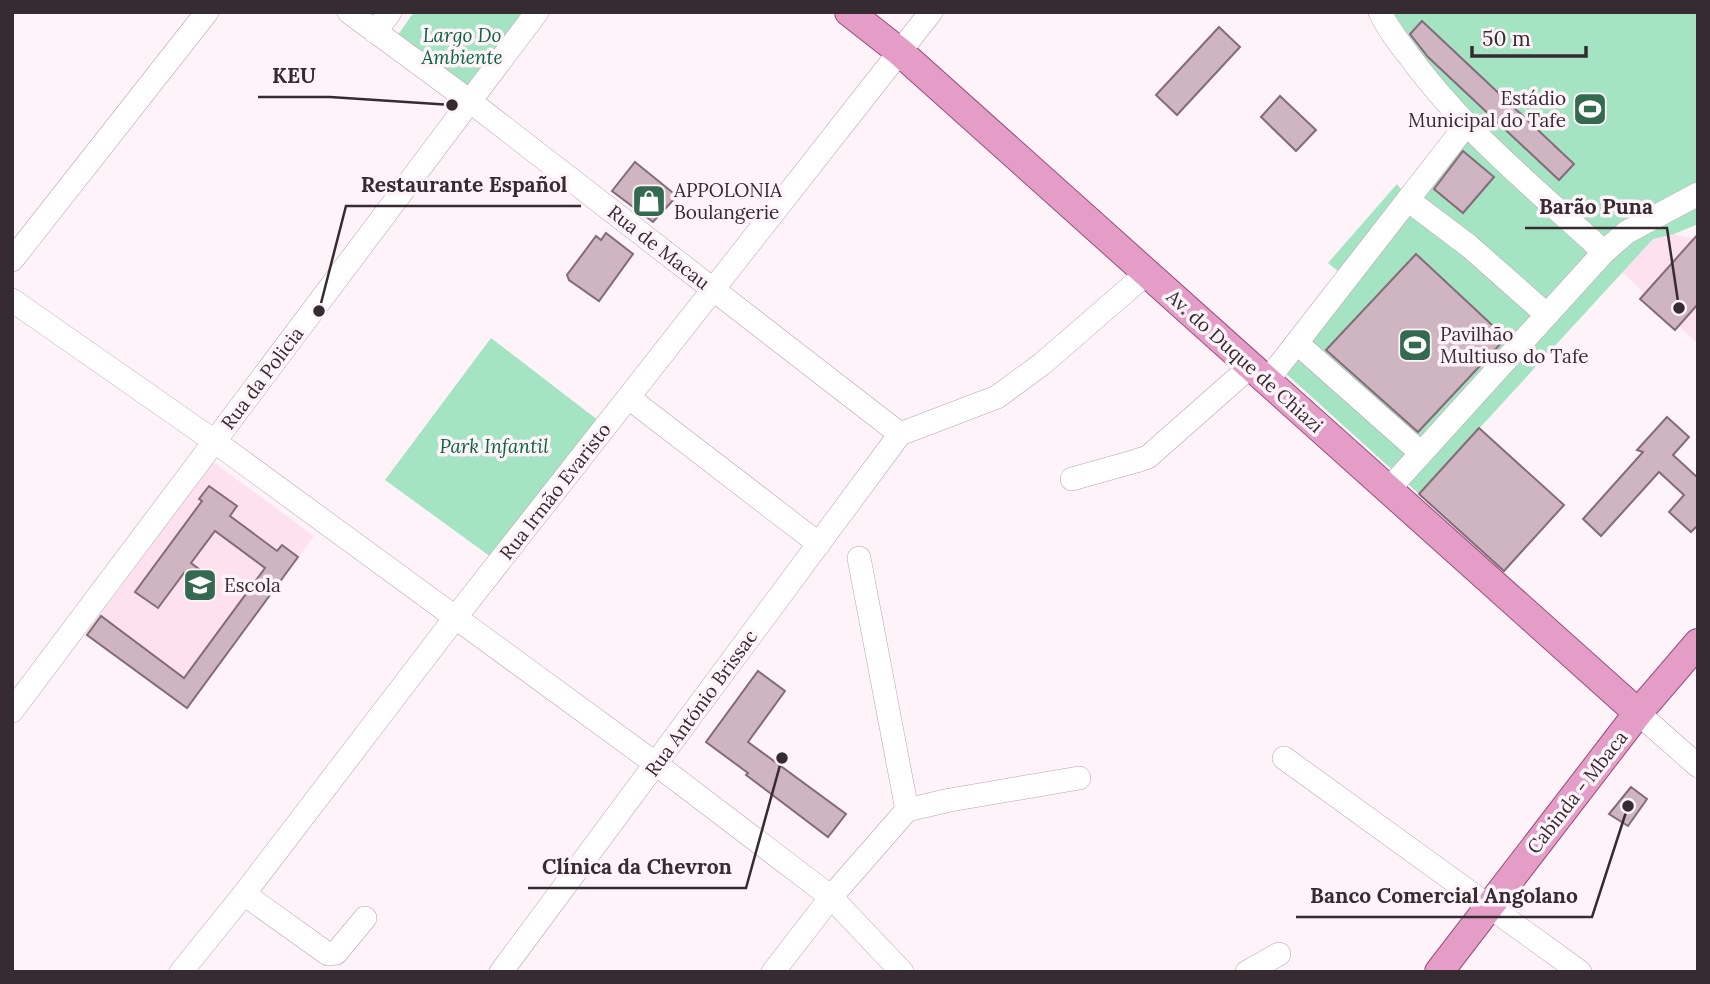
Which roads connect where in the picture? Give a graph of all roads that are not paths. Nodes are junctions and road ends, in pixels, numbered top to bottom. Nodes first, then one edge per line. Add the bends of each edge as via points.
1 (207, 12) edge
2 (349, 12) edge
3 (390, 12) edge
4 (537, 12) edge
5 (849, 12) edge
6 (931, 12) edge
7 (1380, 12) edge
8 (375, 32) junction
9 (900, 52) junction
10 (471, 102) junction
11 (1466, 125) junction
12 (1698, 194) edge
13 (1408, 200) junction
14 (1604, 252) junction
15 (12, 260) edge
16 (1147, 273) junction
17 (713, 290) junction
18 (12, 300) edge
19 (1547, 315) junction
20 (1297, 343) junction
21 (1259, 373) junction
22 (629, 398) junction
23 (900, 434) junction
24 (214, 441) junction
25 (1421, 453) junction
26 (1072, 479) dead end
27 (1388, 490) junction
28 (819, 544) junction
29 (859, 558) dead end
30 (455, 618) junction
31 (1698, 643) edge
32 (12, 711) edge
33 (1638, 713) junction
34 (1283, 758) dead end
35 (656, 764) junction
36 (1698, 766) edge
37 (1079, 778) dead end
38 (907, 810) junction
39 (244, 894) junction
40 (831, 897) junction
41 (1489, 907) junction
42 (365, 918) dead end
43 (1279, 954) dead end
44 (181, 972) edge
45 (501, 972) edge
46 (773, 972) edge
47 (902, 972) edge
48 (1247, 972) edge
49 (1439, 972) edge
50 (1580, 972) edge

1 - 15 street
2 - 8 street, Rua de Macau
3 - 8 street
4 - 10 street, Rua da Policia
5 - 9 main road, Av. do Duque de Chiazi
6 - 9 street, Rua Irmão Evaristo
7 - 11 street via 1425,78
8 - 10 street, Rua de Macau
9 - 16 main road, Av. do Duque de Chiazi
9 - 17 street, Rua Irmão Evaristo
10 - 17 street, Rua de Macau
10 - 24 street, Rua da Policia
11 - 13 street
11 - 14 street
12 - 14 street via 1627,232
13 - 19 street
13 - 20 street
14 - 19 street
16 - 21 main road, Av. do Duque de Chiazi
16 - 23 street via 997,397
17 - 22 street, Rua Irmão Evaristo
17 - 23 street, Rua de Macau
18 - 24 street
19 - 25 street
20 - 21 street
20 - 25 street
21 - 26 street via 1148,457
21 - 27 main road, Av. do Duque de Chiazi
22 - 28 street
22 - 30 street, Rua Irmão Evaristo
23 - 28 street, Rua António Brissac
24 - 30 street
24 - 32 street, Rua da Policia
25 - 27 street
27 - 33 main road, Av. do Duque de Chiazi
28 - 35 street, Rua António Brissac
29 - 38 street
30 - 35 street
30 - 39 street, Rua Irmão Evaristo
31 - 33 main road, Cabinda - Mbaca
33 - 36 street
33 - 41 main road, Cabinda - Mbaca
34 - 41 street
35 - 40 street
35 - 45 street, Rua António Brissac
37 - 38 street
38 - 40 street
39 - 42 street via 328,954 336,953
39 - 44 street, Rua Irmão Evaristo
40 - 46 street
40 - 47 street
41 - 49 main road, Cabinda - Mbaca
41 - 50 street
43 - 48 street

